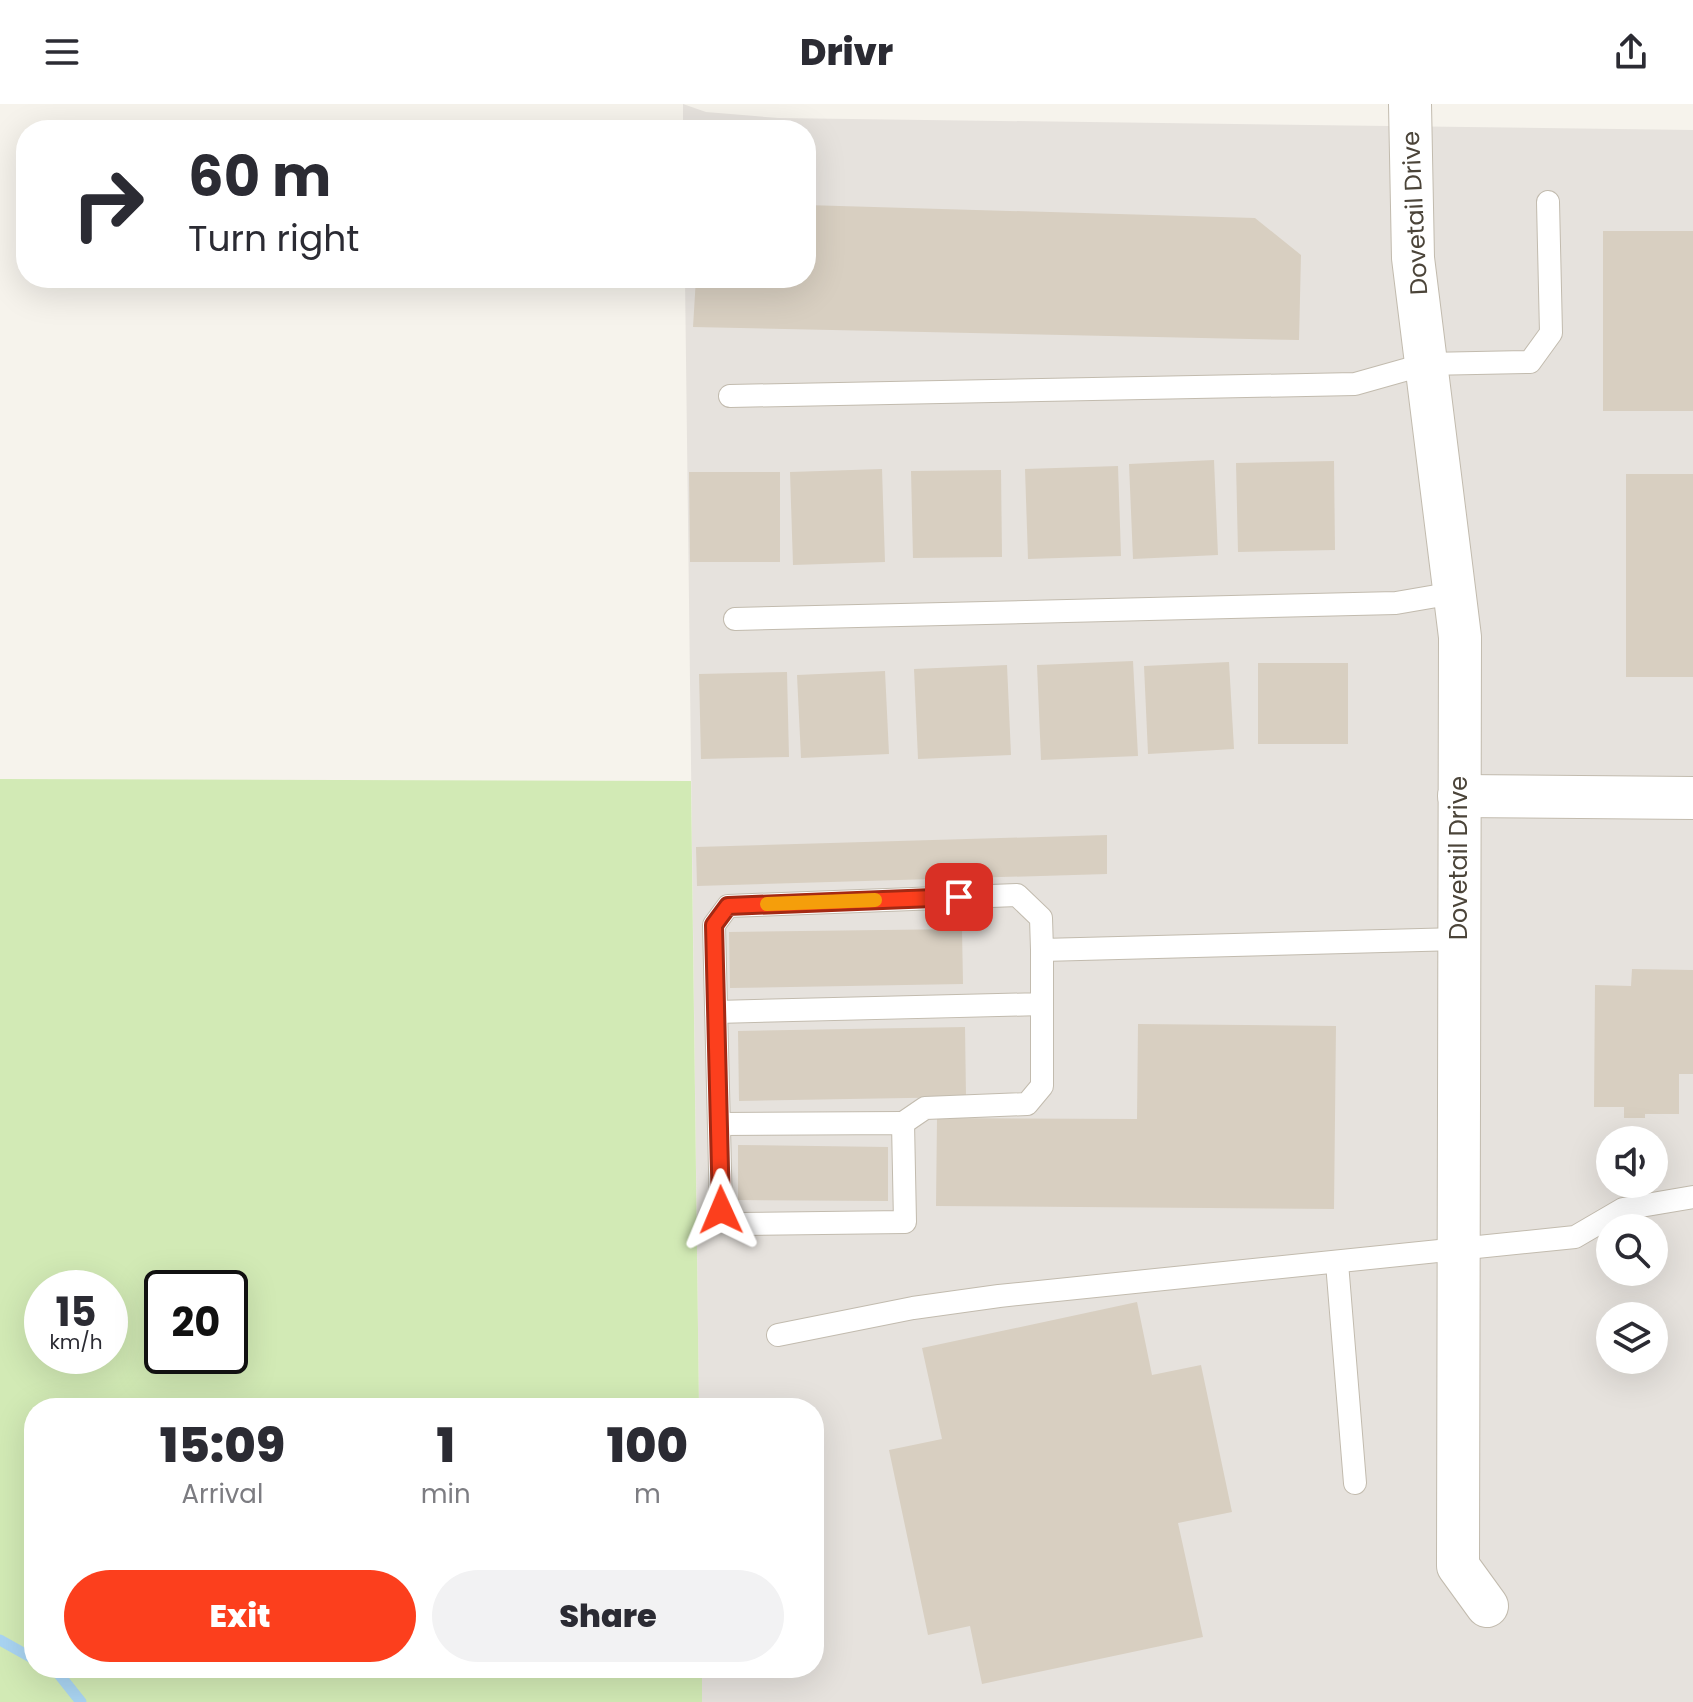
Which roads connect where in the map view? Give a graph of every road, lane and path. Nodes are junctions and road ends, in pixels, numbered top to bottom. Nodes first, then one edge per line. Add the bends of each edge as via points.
1 (1410, 104) edge
2 (1548, 202) dead end
3 (1426, 364) junction
4 (730, 396) dead end
5 (1454, 593) junction
6 (735, 619) dead end
7 (1459, 796) junction
8 (1693, 798) edge
9 (1459, 939) junction
10 (1042, 950) junction
11 (1042, 1004) junction
12 (716, 1012) junction
13 (903, 1123) junction
14 (719, 1124) junction
15 (1693, 1197) edge
16 (1458, 1250) junction
17 (1337, 1263) junction
18 (778, 1335) dead end
19 (1355, 1483) dead end
20 (1487, 1606) dead end

1 - 3 street, Dovetail Drive via 1413,258
2 - 3 lane via 1551,333 1530,362
3 - 4 lane via 1355,384
3 - 5 street, Dovetail Drive
5 - 6 lane via 1396,603
5 - 7 street, Dovetail Drive via 1460,637
7 - 8 street
7 - 9 street, Dovetail Drive
9 - 10 lane
9 - 16 street, Dovetail Drive
10 - 11 lane
10 - 12 lane via 1041,918 1017,895 728,906 714,925
11 - 12 lane
11 - 13 lane via 1042,1086 1027,1104 925,1108
12 - 14 lane
13 - 14 lane
13 - 14 lane via 905,1222 736,1224 721,1210
15 - 16 lane via 1623,1209 1575,1237
16 - 17 lane
16 - 20 street, Dovetail Drive via 1458,1566
17 - 18 lane via 999,1296
17 - 19 lane

